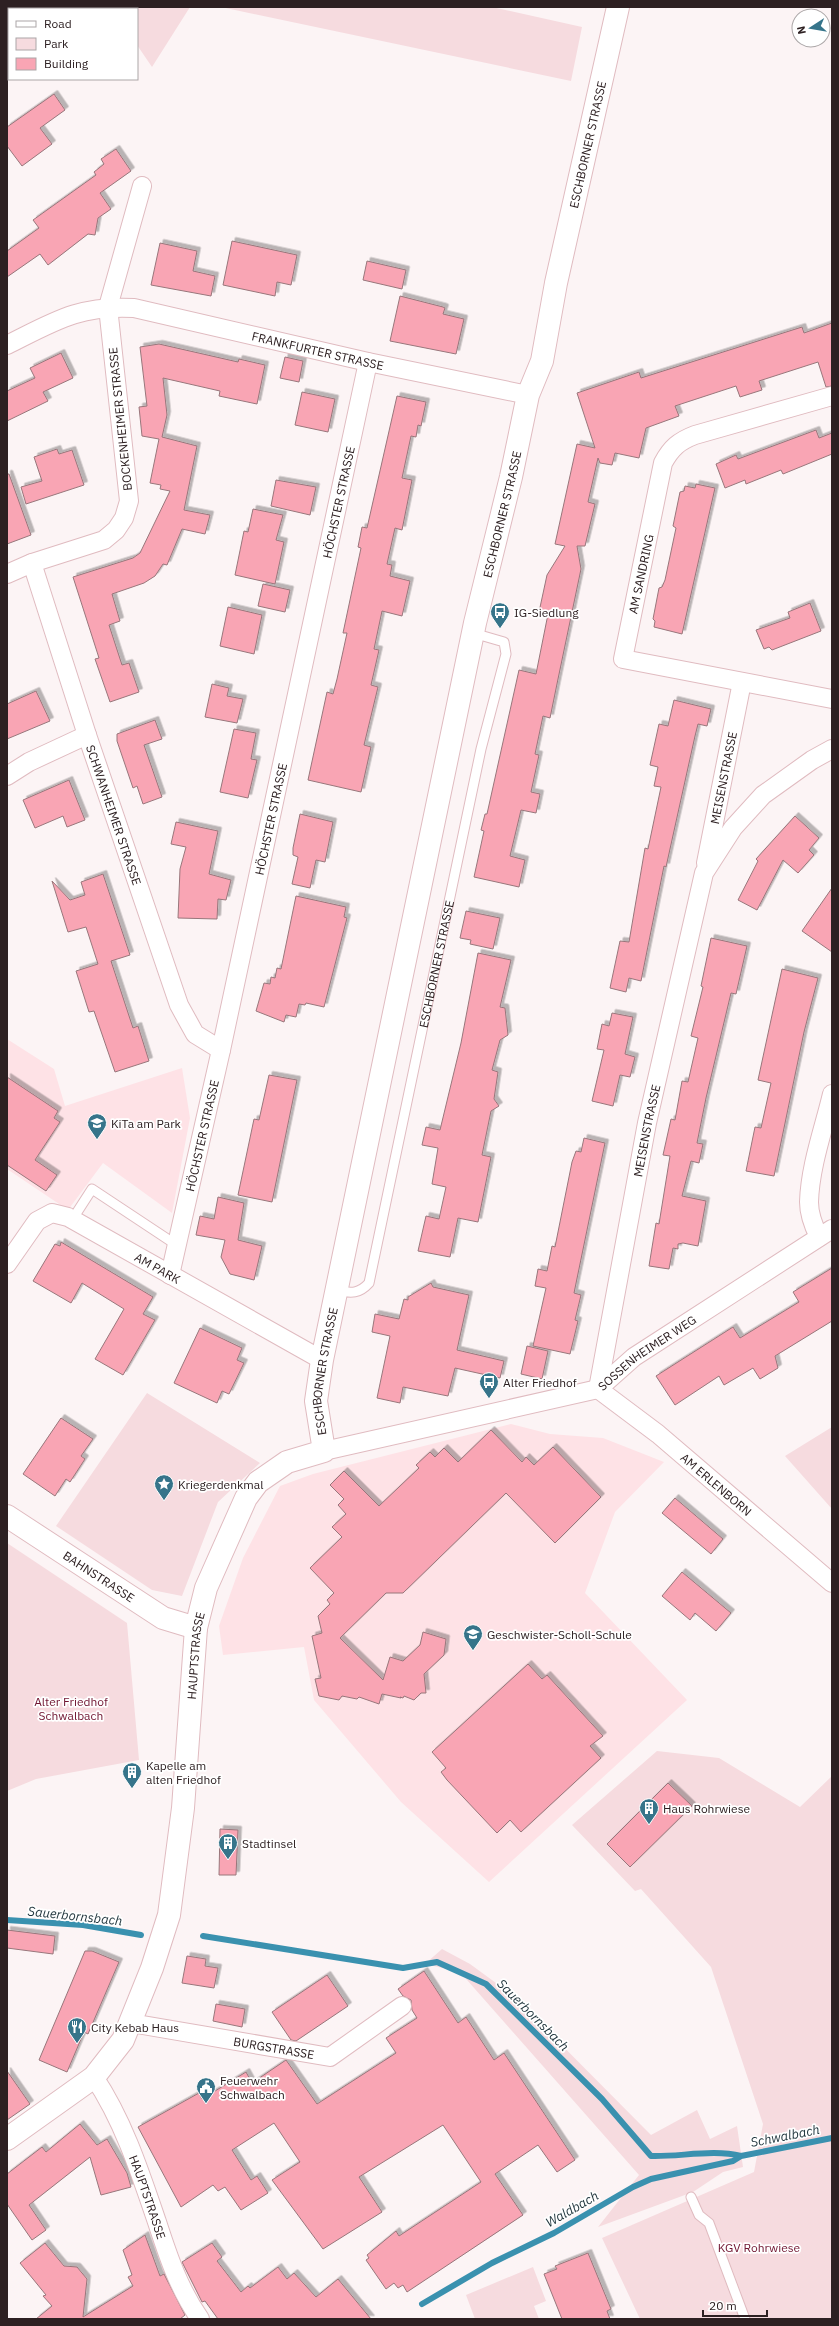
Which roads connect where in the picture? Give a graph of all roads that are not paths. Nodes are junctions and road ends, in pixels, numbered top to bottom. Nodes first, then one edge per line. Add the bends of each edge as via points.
1 (618, 7) edge
2 (142, 186) dead end
3 (108, 307) junction
4 (7, 345) edge
5 (368, 362) junction
6 (528, 395) junction
7 (832, 396) edge
8 (32, 563) junction
9 (7, 574) edge
10 (473, 634) junction
11 (742, 682) junction
12 (832, 699) edge
13 (87, 735) junction
14 (832, 748) edge
15 (7, 776) edge
16 (704, 873) junction
17 (221, 1050) junction
18 (832, 1094) edge
19 (72, 1220) junction
20 (826, 1233) edge
21 (176, 1244) junction
22 (7, 1264) edge
23 (170, 1275) junction
24 (337, 1291) junction
25 (322, 1360) junction
26 (598, 1389) junction
27 (324, 1452) junction
28 (7, 1516) edge
29 (832, 1583) edge
30 (196, 1628) junction
31 (402, 2006) dead end
32 (131, 2023) junction
33 (94, 2077) junction
34 (7, 2139) edge
35 (691, 2197) dead end
36 (200, 2319) edge
37 (745, 2319) edge

1 - 6 street, ESCHBORNER STRASSE via 556,283 542,361
2 - 3 street
3 - 4 street, FRANKFURTER STRASSE via 68,315
3 - 5 street, FRANKFURTER STRASSE via 134,308
3 - 8 street, BOCKENHEIMER STRASSE via 129,501 124,518 116,530 104,540
5 - 6 street, FRANKFURTER STRASSE
5 - 17 street, HÖCHSTER STRASSE
6 - 10 street, ESCHBORNER STRASSE
7 - 11 street, AM SANDRING via 682,440 670,450 663,463 623,659
8 - 9 street, BOCKENHEIMER STRASSE
8 - 13 street, SCHWANHEIMER STRASSE
10 - 24 street, ESCHBORNER STRASSE
10 - 24 lane, ESCHBORNER STRASSE via 504,642 506,654 481,749 369,1284 361,1292 353,1294
11 - 12 street, AM SANDRING
11 - 16 street, MEISENSTRASSE
13 - 15 street via 29,762
13 - 17 street, SCHWANHEIMER STRASSE via 179,1005 195,1034
14 - 16 street, MEISENSTRASSE via 763,795 733,828
16 - 26 street, MEISENSTRASSE via 647,1123
17 - 21 street, HÖCHSTER STRASSE
18 - 20 street via 809,1203 813,1225
19 - 21 lane via 92,1189
19 - 22 street, AM PARK via 52,1213 37,1221
19 - 23 street, AM PARK
20 - 26 street, SOSSENHEIMER WEG via 634,1357
21 - 23 street, HÖCHSTER STRASSE
23 - 25 street, AM PARK
24 - 25 street, ESCHBORNER STRASSE
25 - 27 street, ESCHBORNER STRASSE via 316,1401
26 - 27 street, SOSSENHEIMER WEG
26 - 29 street, AM ERLENBORN via 658,1434
27 - 30 street, HAUPTSTRASSE via 287,1462 258,1482 246,1498 206,1588
28 - 30 street, BAHNSTRASSE via 163,1618
30 - 32 street, HAUPTSTRASSE via 183,1808 169,1915
31 - 32 street, BURGSTRASSE via 330,2057
32 - 33 street via 114,2053
33 - 34 street
33 - 36 street, HAUPTSTRASSE via 116,2112 173,2270
35 - 37 lane via 699,2214 709,2223

